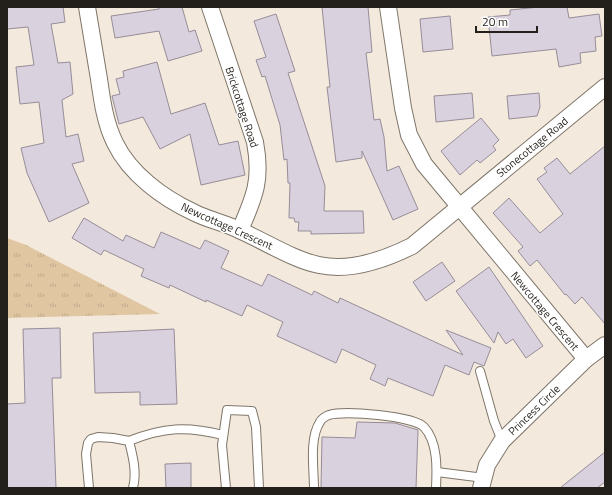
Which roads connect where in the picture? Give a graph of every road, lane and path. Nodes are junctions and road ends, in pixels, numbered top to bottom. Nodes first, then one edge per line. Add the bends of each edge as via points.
1 (87, 7) edge
2 (210, 7) edge
3 (388, 7) edge
4 (605, 87) edge
5 (458, 207) junction
6 (240, 230) junction
7 (605, 345) edge
8 (586, 359) junction
9 (480, 371) dead end
10 (223, 435) junction
11 (129, 441) junction
12 (502, 441) junction
13 (437, 472) junction
14 (483, 483) edge
15 (89, 488) edge
16 (133, 488) edge
17 (226, 488) edge
18 (259, 488) edge
19 (314, 488) edge
20 (436, 488) edge

1 - 6 street, Newcottage Crescent via 104,110 115,144 136,173 162,195 193,212
2 - 6 street, Brickcottage Road via 255,142 258,162 258,180
3 - 5 street, Newcottage Crescent via 409,135 424,164
4 - 5 street, Stonecottage Road
5 - 6 street, Newcottage Crescent via 412,246 369,264 319,265
5 - 8 street, Newcottage Crescent
7 - 8 street, Princess Circle
8 - 12 street, Princess Circle
9 - 12 lane
10 - 11 lane via 198,429 181,429 153,432
10 - 17 lane via 222,459
10 - 18 lane via 227,410 252,411 256,427
11 - 15 lane via 98,437 91,439 86,454
11 - 16 lane via 134,460
12 - 14 street, Princess Circle via 487,465
13 - 14 lane
13 - 19 lane via 432,439 418,422 387,416 335,414 320,421 316,431 313,453
13 - 20 lane

